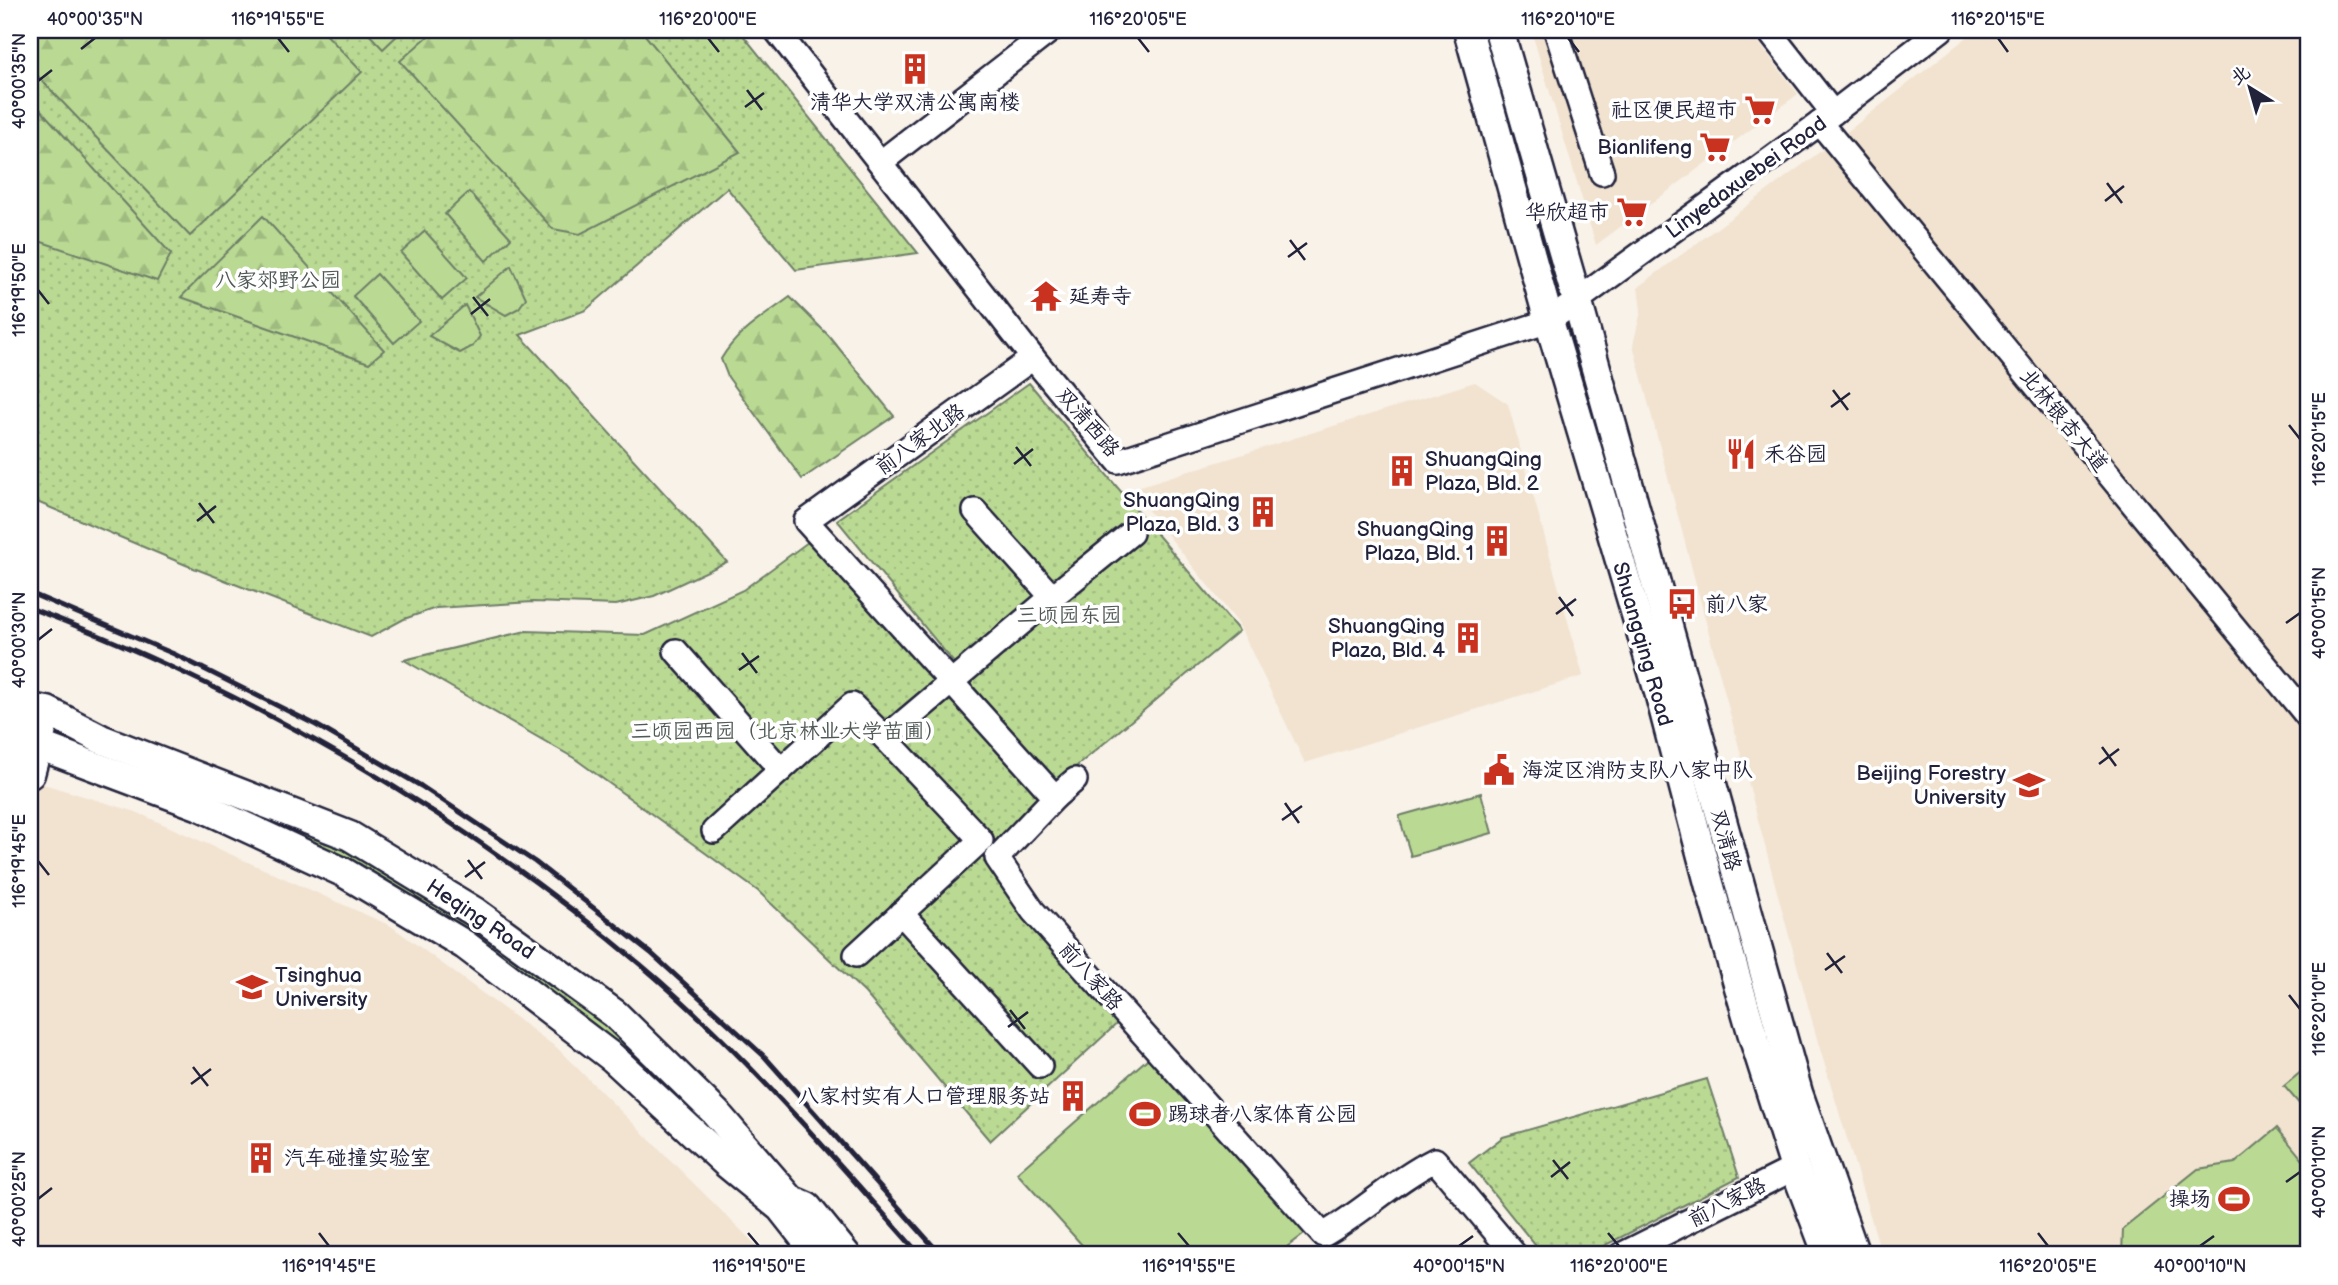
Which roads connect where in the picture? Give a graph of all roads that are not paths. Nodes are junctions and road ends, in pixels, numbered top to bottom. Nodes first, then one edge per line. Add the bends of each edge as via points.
1 (776, 30) edge
2 (1051, 30) edge
3 (1468, 30) edge
4 (1499, 30) edge
5 (1556, 30) edge
6 (1941, 30) edge
7 (1780, 34) edge
8 (1826, 118) junction
9 (881, 162) junction
10 (1602, 173) dead end
11 (1577, 300) junction
12 (1549, 321) junction
13 (1033, 358) junction
14 (975, 511) dead end
15 (1131, 533) dead end
16 (1052, 597) junction
17 (676, 651) dead end
18 (951, 681) junction
19 (39, 709) edge
20 (2308, 717) edge
21 (885, 738) junction
22 (34, 742) edge
23 (781, 770) junction
24 (30, 774) edge
25 (1075, 780) dead end
26 (1055, 797) junction
27 (714, 831) dead end
28 (901, 913) junction
29 (856, 956) dead end
30 (1040, 1066) dead end
31 (1796, 1168) junction
32 (818, 1255) edge
33 (846, 1255) edge
34 (1515, 1255) edge
35 (1621, 1255) edge
36 (1828, 1255) edge
37 (1855, 1255) edge

1 - 9 street, 双清西路
2 - 9 street
3 - 12 main road, Shuangqing Road
4 - 11 main road
5 - 10 street
6 - 8 street, Linyedaxuebei Road
7 - 8 street, 北林银杏大道
8 - 11 street, Linyedaxuebei Road
8 - 20 street, 北林银杏大道
9 - 13 street, 双清西路
11 - 12 street, Linyedaxuebei Road
11 - 37 main road, 双清路 via 1798,1093
12 - 13 street, 双清西路 via 1118,461
12 - 31 main road, Shuangqing Road via 1659,692 1713,900
13 - 18 street, 前八家北路 via 806,521
14 - 16 street
15 - 16 street
16 - 18 street
17 - 23 street
18 - 21 street
18 - 26 street
19 - 22 main road
19 - 33 main road, Heqing Road via 102,739 350,835 506,933 615,1014 716,1113 791,1200 807,1207
21 - 23 street via 852,705
21 - 28 street via 981,840
22 - 24 main road
22 - 32 main road, Heqing Road via 200,806 344,872 465,945 613,1058 781,1208
23 - 27 street
25 - 26 street
26 - 34 street, 前八家路 via 997,858 1033,911 1323,1235 1435,1160
28 - 29 street
28 - 30 street
31 - 35 street, 前八家路
31 - 36 main road, Shuangqing Road

